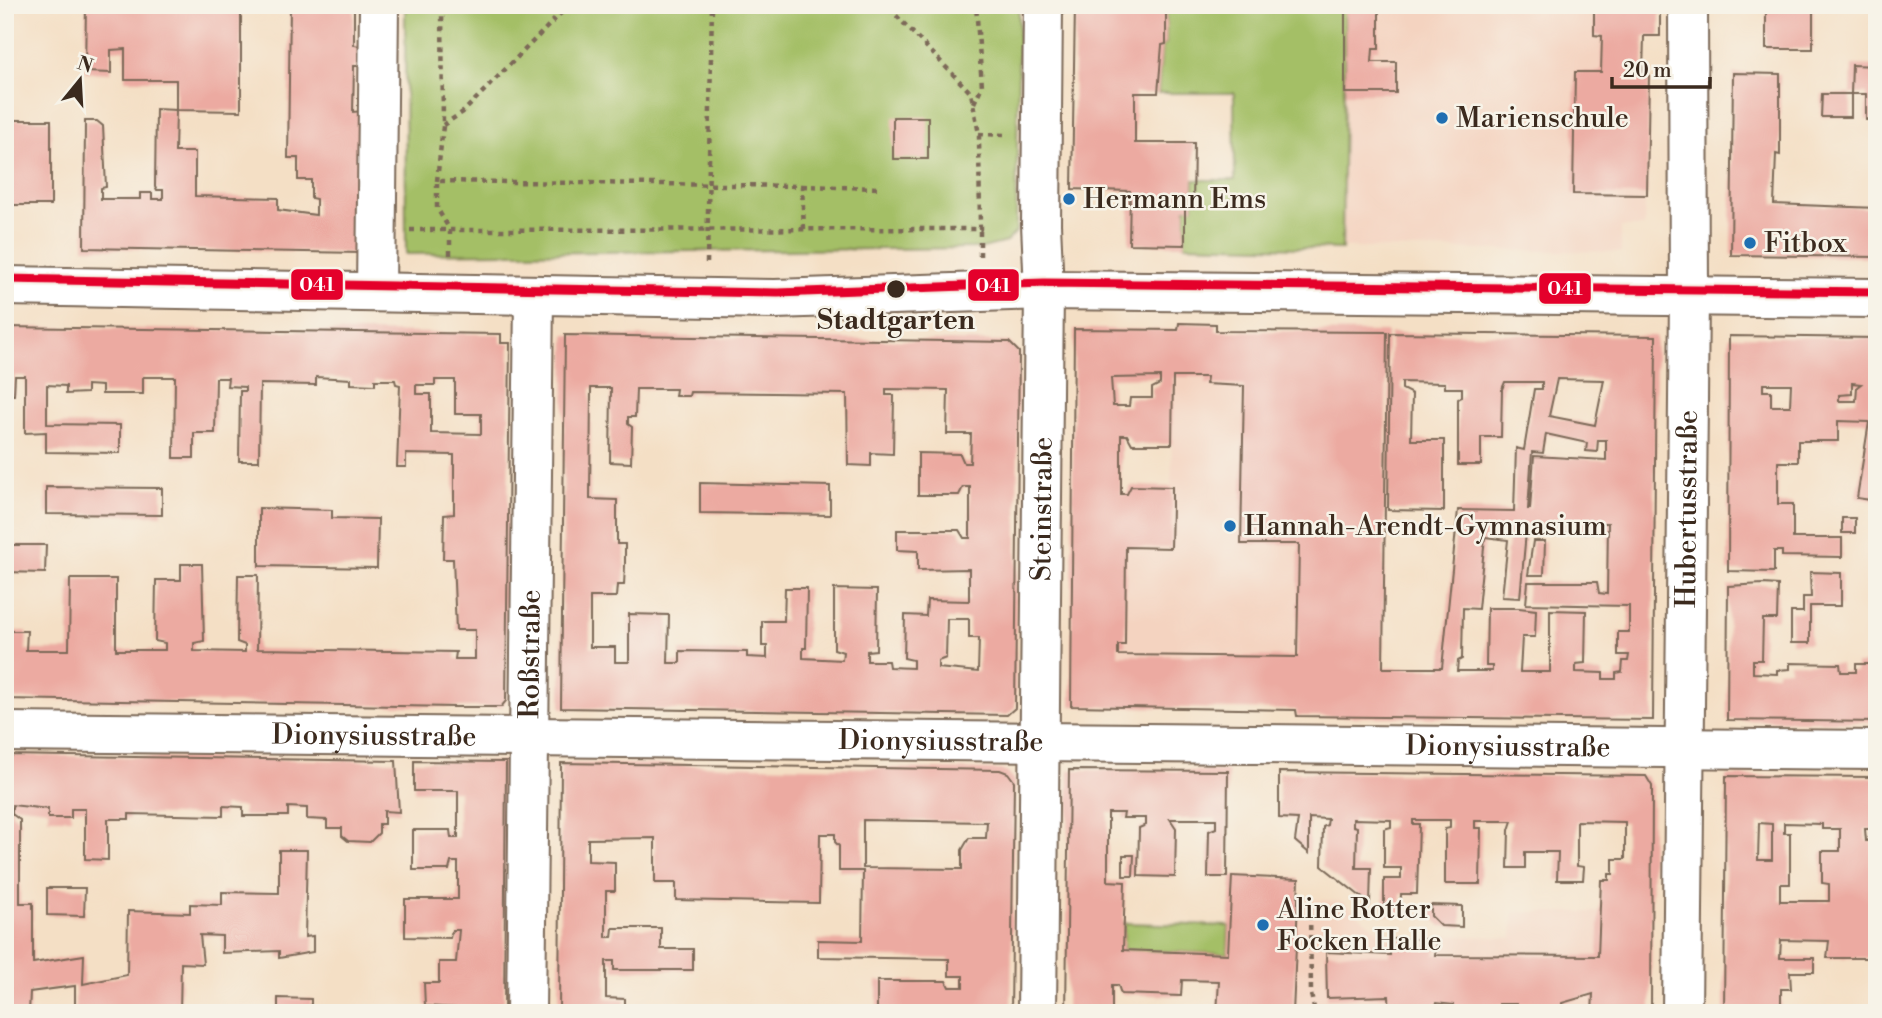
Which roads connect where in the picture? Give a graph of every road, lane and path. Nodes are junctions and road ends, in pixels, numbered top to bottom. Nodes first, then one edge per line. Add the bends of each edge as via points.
1 (379, 5) edge
2 (442, 5) edge
3 (569, 5) edge
4 (712, 5) edge
5 (886, 5) edge
6 (976, 5) edge
7 (1043, 5) edge
8 (1688, 5) edge
9 (973, 103) junction
10 (443, 126) junction
11 (437, 181) junction
12 (709, 186) junction
13 (802, 186) junction
14 (879, 188) dead end
15 (804, 229) junction
16 (708, 230) junction
17 (708, 264) dead end
18 (5, 286) edge
19 (1044, 290) junction
20 (376, 292) junction
21 (534, 295) junction
22 (1689, 297) junction
23 (1877, 298) edge
24 (5, 732) edge
25 (529, 736) junction
26 (1038, 743) junction
27 (1685, 750) junction
28 (1877, 750) edge
29 (1310, 905) dead end
30 (526, 1013) edge
31 (1037, 1013) edge
32 (1315, 1013) edge
33 (1682, 1013) edge

1 - 20 street
2 - 10 path
3 - 10 path
4 - 12 path
5 - 9 path via 971,93
6 - 9 path via 982,86
7 - 19 street, Steinstraße
8 - 22 street, Hubertusstraße
9 - 15 path via 979,134 980,229
10 - 11 path
11 - 12 path
11 - 16 path via 437,208 450,230
12 - 13 path
12 - 16 path
13 - 14 path
13 - 15 path
15 - 16 path
16 - 17 path
18 - 20 street
19 - 21 street via 775,299
19 - 22 street
19 - 26 street, Steinstraße
20 - 21 street
21 - 25 street, Roßstraße
22 - 23 street
22 - 27 street, Hubertusstraße
24 - 25 street, Dionysiusstraße
25 - 26 street, Dionysiusstraße
25 - 30 street, Roßstraße
26 - 27 street, Dionysiusstraße
26 - 31 street, Steinstraße
27 - 28 street, Dionysiusstraße
27 - 33 street, Hubertusstraße
29 - 32 path

